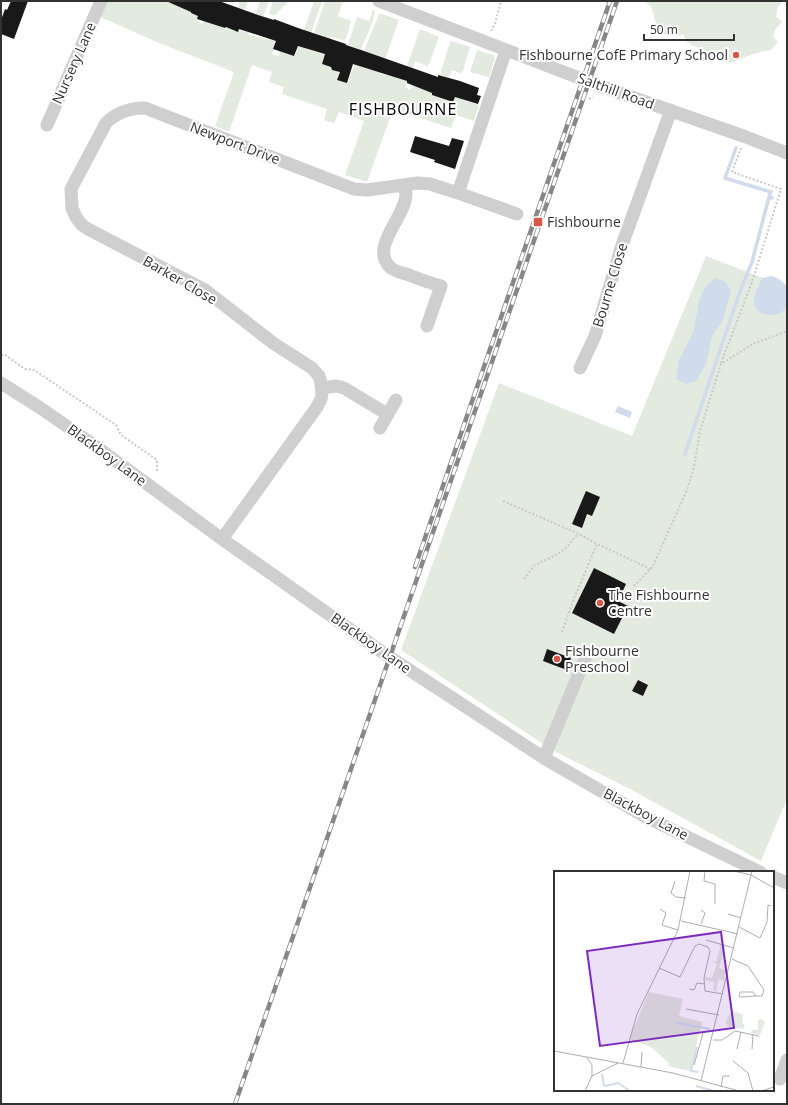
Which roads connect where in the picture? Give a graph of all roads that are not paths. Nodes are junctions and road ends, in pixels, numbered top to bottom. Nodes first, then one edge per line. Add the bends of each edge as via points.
1 (101, 1) edge
2 (379, 1) edge
3 (506, 50) junction
4 (671, 110) junction
5 (47, 125) dead end
6 (787, 154) edge
7 (404, 185) junction
8 (458, 193) junction
9 (72, 208) joint
10 (517, 214) dead end
11 (428, 326) dead end
12 (580, 368) dead end
13 (1, 383) edge
14 (322, 388) junction
15 (396, 400) dead end
16 (388, 414) junction
17 (380, 428) dead end
18 (222, 539) junction
19 (587, 654) dead end
20 (544, 758) junction
21 (758, 871) edge
22 (774, 877) edge
23 (787, 883) edge
24 (787, 1060) edge
25 (780, 1079) dead end

1 - 5 street, Nursery Lane
2 - 3 street, Salthill Road
3 - 4 street, Salthill Road
3 - 8 street
4 - 6 street, Salthill Road
4 - 12 street, Bourne Close via 621,248 595,336
7 - 8 street, Newport Drive via 430,184
7 - 9 street, Newport Drive via 367,190 354,188 145,108 134,108 111,118 106,123 71,189
7 - 11 street via 406,195 403,206 386,241 384,251 386,262 392,269 441,286
8 - 10 street, Newport Drive
9 - 14 street, Barker Close via 86,228 205,290 273,343 312,368
13 - 18 street, Blackboy Lane via 94,445
14 - 16 street via 344,388
14 - 18 street via 317,407
15 - 16 street
16 - 17 street
18 - 20 street, Blackboy Lane via 385,654
19 - 20 street
20 - 21 street, Blackboy Lane via 646,817
22 - 23 street
24 - 25 street

